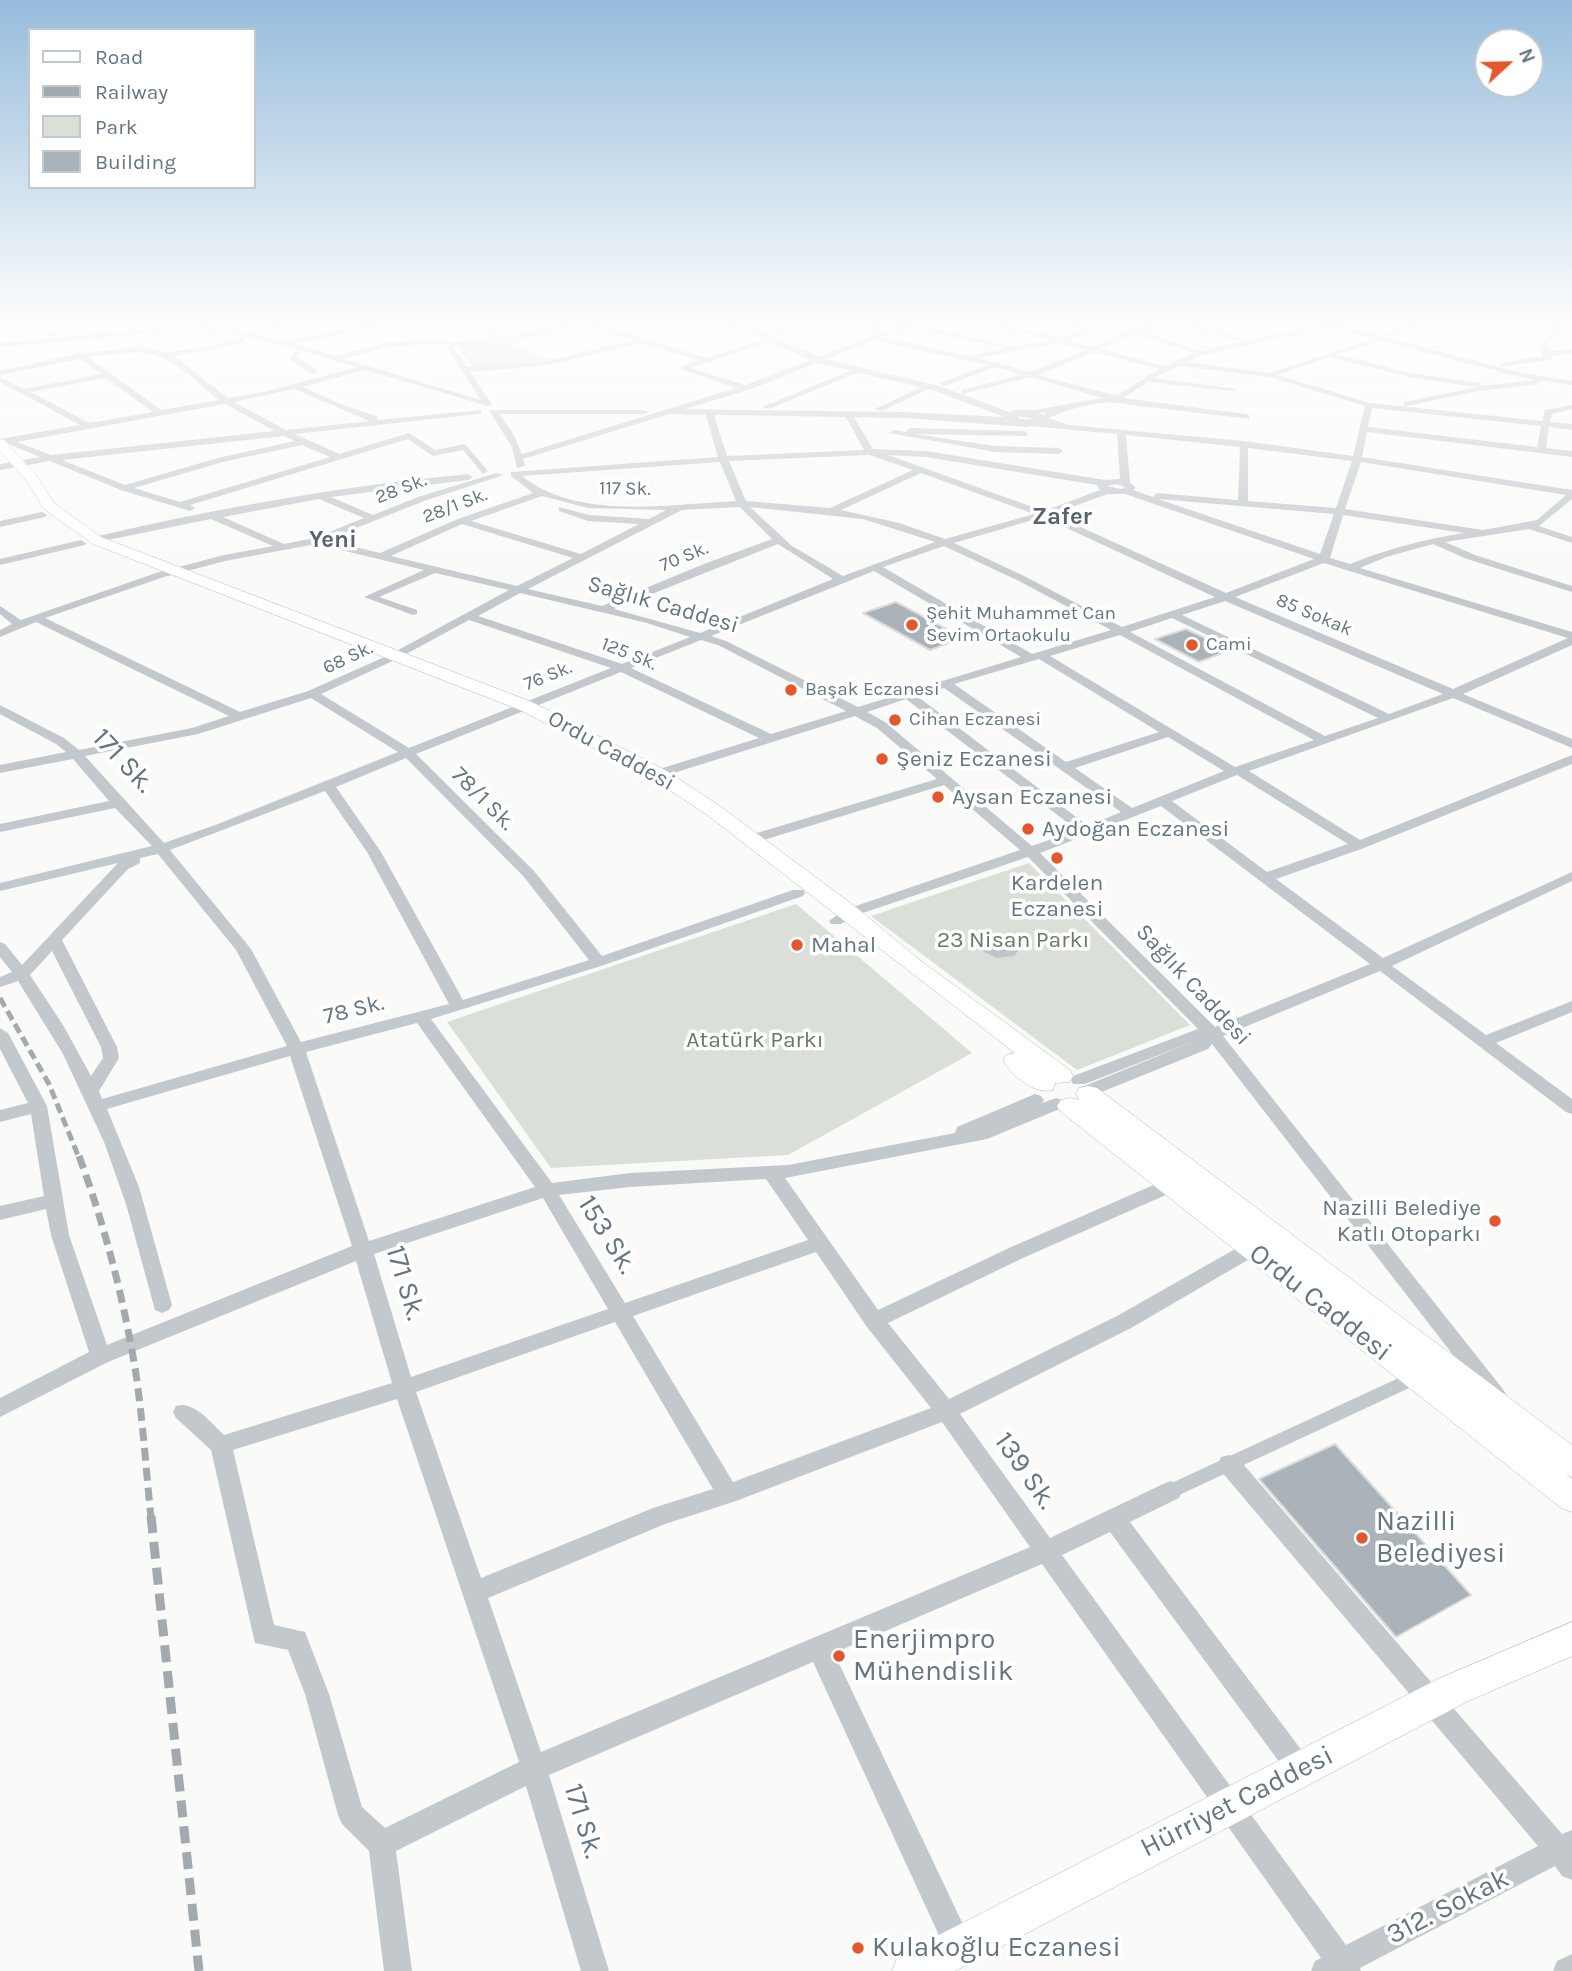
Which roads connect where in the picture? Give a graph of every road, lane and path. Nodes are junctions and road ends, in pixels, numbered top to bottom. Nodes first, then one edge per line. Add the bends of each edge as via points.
1 (64, 413) edge
2 (160, 413) edge
3 (250, 413) edge
4 (344, 413) edge
5 (357, 413) edge
6 (434, 413) edge
7 (491, 413) edge
8 (663, 413) edge
9 (709, 413) edge
10 (847, 413) edge
11 (884, 413) edge
12 (930, 413) edge
13 (1000, 413) edge
14 (1005, 413) edge
15 (1046, 413) edge
16 (1054, 413) edge
17 (1216, 413) edge
18 (1366, 413) edge
19 (1446, 413) edge
20 (1548, 413) edge
21 (254, 415) junction
22 (1246, 417) dead end
23 (1043, 418) junction
24 (374, 420) junction
25 (1019, 420) junction
26 (347, 423) junction
27 (1546, 424) junction
28 (86, 425) junction
29 (1068, 427) junction
30 (1572, 427) edge
31 (1363, 429) junction
32 (279, 430) junction
33 (251, 431) junction
34 (1121, 432) junction
35 (3, 442) edge
36 (302, 442) junction
37 (1244, 444) junction
38 (1023, 450) junction
39 (1541, 450) junction
40 (1059, 451) dead end
41 (870, 452) junction
42 (41, 454) junction
43 (1572, 454) edge
44 (338, 457) junction
45 (52, 458) junction
46 (724, 458) junction
47 (1357, 459) junction
48 (6, 463) edge
49 (1021, 468) junction
50 (514, 469) junction
51 (921, 470) junction
52 (483, 471) junction
53 (429, 480) junction
54 (1105, 487) junction
55 (124, 488) junction
56 (1127, 488) junction
57 (541, 493) junction
58 (1572, 493) edge
59 (321, 496) junction
60 (527, 498) junction
61 (1243, 501) junction
62 (743, 504) junction
63 (180, 505) junction
64 (684, 506) junction
65 (831, 511) junction
66 (1338, 511) junction
67 (1044, 514) junction
68 (42, 515) junction
69 (212, 516) junction
70 (372, 518) junction
71 (461, 521) junction
72 (650, 523) junction
73 (0, 524) edge
74 (1530, 526) junction
75 (1482, 533) junction
76 (779, 540) junction
77 (1572, 540) edge
78 (89, 541) junction
79 (316, 541) junction
80 (1434, 541) junction
81 (945, 542) junction
82 (280, 546) junction
83 (383, 556) junction
84 (581, 557) junction
85 (1324, 559) junction
86 (0, 562) edge
87 (875, 567) junction
88 (1350, 568) junction
89 (435, 569) junction
90 (168, 573) junction
91 (843, 580) junction
92 (1572, 589) edge
93 (517, 590) junction
94 (1225, 597) junction
95 (0, 609) edge
96 (603, 610) junction
97 (413, 612) dead end
98 (1171, 614) junction
99 (468, 616) junction
100 (36, 618) junction
101 (20, 625) junction
102 (1121, 631) junction
103 (0, 634) edge
104 (698, 635) junction
105 (1572, 638) edge
106 (1037, 657) junction
107 (386, 660) junction
108 (620, 667) junction
109 (946, 684) junction
110 (1454, 693) junction
111 (312, 694) junction
112 (908, 695) junction
113 (0, 709) edge
114 (520, 709) junction
115 (857, 712) junction
116 (240, 717) junction
117 (1388, 718) junction
118 (1168, 733) junction
119 (770, 739) junction
120 (1324, 740) junction
121 (1572, 744) edge
122 (75, 753) junction
123 (408, 754) junction
124 (1572, 760) edge
125 (1065, 767) junction
126 (0, 769) edge
127 (1236, 771) junction
128 (658, 774) junction
129 (946, 780) junction
130 (328, 785) junction
131 (1163, 801) junction
132 (118, 803) junction
133 (1132, 814) junction
134 (0, 828) edge
135 (1087, 831) junction
136 (751, 839) junction
137 (1359, 845) junction
138 (159, 849) junction
139 (1030, 851) junction
140 (1572, 876) edge
141 (1265, 878) junction
142 (0, 887) edge
143 (797, 893) junction
144 (843, 917) junction
145 (54, 939) junction
146 (0, 947) edge
147 (599, 962) junction
148 (1381, 965) junction
149 (22, 974) junction
150 (0, 982) edge
151 (458, 1006) junction
152 (1572, 1006) edge
153 (421, 1017) junction
154 (0, 1033) edge
155 (1211, 1034) junction
156 (1484, 1042) junction
157 (296, 1048) junction
158 (1066, 1091) junction
159 (94, 1099) junction
160 (38, 1106) junction
161 (1572, 1108) edge
162 (0, 1116) edge
163 (771, 1172) junction
164 (1171, 1185) junction
165 (547, 1190) junction
166 (54, 1199) junction
167 (0, 1213) edge
168 (820, 1242) junction
169 (363, 1250) junction
170 (1251, 1250) junction
171 (162, 1305) dead end
172 (621, 1312) junction
173 (874, 1321) junction
174 (101, 1356) junction
175 (1416, 1377) junction
176 (404, 1388) junction
177 (0, 1408) edge
178 (946, 1411) junction
179 (184, 1412) dead end
180 (1516, 1421) junction
181 (221, 1446) junction
182 (1572, 1463) edge
183 (1229, 1464) junction
184 (1171, 1491) joint
185 (728, 1494) junction
186 (1572, 1498) edge
187 (1114, 1519) junction
188 (1045, 1552) junction
189 (474, 1592) junction
190 (1569, 1639) edge
191 (819, 1647) junction
192 (1430, 1702) junction
193 (534, 1768) junction
194 (1300, 1769) junction
195 (1229, 1806) junction
196 (382, 1844) junction
197 (1567, 1853) edge
198 (959, 1947) junction
199 (1338, 1968) edge
200 (1572, 1968) edge
201 (398, 1971) edge
202 (595, 1971) edge
203 (913, 1971) edge
204 (1567, 1971) edge

1 - 28 street
2 - 28 street
3 - 21 street
4 - 26 street
5 - 24 street
6 - 24 street
7 - 50 street via 508,431
8 - 50 street
9 - 46 street
10 - 41 street
11 - 25 street
12 - 25 street
13 - 25 street
14 - 25 street
15 - 25 street
16 - 23 street
17 - 22 street
18 - 31 street
19 - 27 street
20 - 27 street
21 - 32 street
21 - 33 street
23 - 25 street
23 - 29 street
24 - 26 street
25 - 29 street
25 - 38 street
25 - 38 street via 893,433
26 - 32 street
27 - 30 street
27 - 39 street
28 - 35 street
29 - 34 street
31 - 39 street
31 - 47 street
32 - 33 street
32 - 36 street
32 - 45 street
33 - 42 street
34 - 37 street
34 - 56 street
35 - 42 street
35 - 48 main road, Ordu Caddesi
36 - 44 street
36 - 55 street
37 - 47 street
37 - 61 street
38 - 40 street
38 - 49 street
39 - 43 street
41 - 46 street
41 - 49 street via 926,454
41 - 51 street, 85 Sokak
42 - 45 street
42 - 48 street
44 - 52 street via 409,436 433,453 465,447
44 - 63 street
45 - 48 street
45 - 55 street
46 - 50 street
46 - 62 street
47 - 58 street
47 - 66 street
48 - 68 main road, Ordu Caddesi
48 - 78 main road, Ordu Caddesi
49 - 54 street
50 - 52 street
50 - 53 street
50 - 57 street, 117 Sk.
50 - 70 street, 28 Sk.
51 - 65 street
51 - 67 street, 85 Sokak
52 - 53 street
53 - 59 street
54 - 56 street
54 - 67 street, 76 Sk.
55 - 63 street
56 - 61 street via 1159,496
56 - 85 street
57 - 60 street, 28/1 Sk.
57 - 64 street, 117 Sk. via 576,504 612,508
58 - 74 street
59 - 69 street
59 - 70 street
60 - 71 street, 28/1 Sk.
60 - 72 street via 588,518
61 - 66 street
62 - 64 street, 117 Sk.
62 - 65 street, 117 Sk.
62 - 76 street
63 - 69 street
64 - 72 street, 68 Sk.
65 - 81 street, 117 Sk. via 865,516
66 - 75 street
66 - 85 street
67 - 81 street, 76 Sk.
67 - 94 street, 85 Sokak
68 - 73 street
68 - 78 main road, Ordu Caddesi
69 - 78 street
69 - 82 street
70 - 79 street, 28 Sk.
71 - 83 street, 28/1 Sk.
71 - 84 street
72 - 84 street, 68 Sk.
74 - 75 street
74 - 77 street
75 - 80 street
76 - 91 street via 821,571
76 - 96 street, 70 Sk.
78 - 86 street
78 - 90 main road, Ordu Caddesi
79 - 82 street
79 - 83 street, Sağlık Caddesi
80 - 88 street
80 - 92 street
81 - 87 street, 76 Sk.
81 - 102 street, 117 Sk.
82 - 90 street
83 - 89 street, Sağlık Caddesi
84 - 93 street, 68 Sk.
85 - 88 street
85 - 94 street
87 - 91 street, 76 Sk.
87 - 106 street
88 - 105 street
89 - 93 street, Sağlık Caddesi
89 - 97 street via 369,597
90 - 100 street
90 - 107 main road, Ordu Caddesi
91 - 104 street, 76 Sk.
93 - 96 street, Sağlık Caddesi
93 - 99 street, 68 Sk.
94 - 98 street
94 - 110 street, 85 Sokak
95 - 101 street
96 - 104 street, Sağlık Caddesi
98 - 102 street
98 - 117 street
99 - 107 street, 68 Sk.
99 - 108 street, 125 Sk.
100 - 101 street
100 - 116 street
101 - 103 street
102 - 106 street
102 - 120 street, 117 Sk.
104 - 108 street, 76 Sk.
104 - 115 street, Sağlık Caddesi
105 - 110 street
106 - 109 street
106 - 118 street
107 - 111 street, 68 Sk.
107 - 114 main road, Ordu Caddesi
108 - 114 street, 76 Sk.
108 - 119 street, 125 Sk.
109 - 112 street
109 - 125 street
110 - 117 street
110 - 121 street, 85 Sokak
111 - 116 street, 68 Sk.
111 - 123 street, 78/1 Sk.
112 - 115 street
112 - 135 street
113 - 122 street, 171 Sk.
114 - 123 street, 76 Sk.
114 - 128 main road, Ordu Caddesi
114 - 143 main road, Ordu Caddesi via 651,783 723,832
115 - 119 street
115 - 129 street, Sağlık Caddesi via 881,725
116 - 122 street, 68 Sk. via 194,731
117 - 120 street
118 - 125 street
118 - 127 street
119 - 128 street
120 - 127 street
122 - 126 street, 68 Sk.
122 - 132 street, 171 Sk.
123 - 130 street, 76 Sk.
123 - 147 street, 78/1 Sk. via 529,874
124 - 137 street
125 - 133 street
127 - 131 street
127 - 137 street
128 - 136 main road, Ordu Caddesi
129 - 136 street
129 - 139 street, Sağlık Caddesi
130 - 138 street, 76 Sk.
130 - 151 street via 374,852
131 - 133 street
131 - 141 street
132 - 134 street
132 - 138 street, 171 Sk.
133 - 135 street
135 - 139 street
136 - 144 main road, Ordu Caddesi
137 - 141 street
138 - 142 street, 76 Sk.
138 - 145 street via 123,866
138 - 157 street, 171 Sk. via 243,949
139 - 144 street
139 - 155 street, Sağlık Caddesi
140 - 148 street
141 - 148 street
143 - 144 main road, Ordu Caddesi
143 - 147 street, 78 Sk.
144 - 158 main road, Ordu Caddesi
145 - 149 street
145 - 159 street via 109,1047 111,1058
146 - 149 street
147 - 151 street, 78 Sk.
148 - 155 street
148 - 156 street
149 - 150 street
149 - 159 street
151 - 153 street, 78 Sk.
152 - 156 street
153 - 157 street, 78 Sk.
153 - 165 street, 153 Sk.
154 - 160 street
155 - 158 street via 1202,1045
155 - 180 street, Sağlık Caddesi
156 - 161 street
157 - 159 street, 78 Sk.
157 - 169 street, 171 Sk.
158 - 163 street via 987,1133
158 - 164 main road, Ordu Caddesi
158 - 180 main road, Ordu Caddesi
159 - 171 street via 125,1174
160 - 162 street
160 - 166 street
163 - 165 street
163 - 168 street, 139 Sk.
164 - 170 main road, Ordu Caddesi
164 - 173 street
165 - 169 street
165 - 172 street, 153 Sk.
166 - 167 street
166 - 174 street via 60,1235
168 - 172 street
168 - 173 street, 139 Sk.
169 - 174 street
169 - 176 street, 171 Sk.
170 - 175 main road, Ordu Caddesi
170 - 178 street via 1124,1322
172 - 176 street
172 - 185 street, 153 Sk.
173 - 178 street, 139 Sk.
174 - 177 street
175 - 183 street
175 - 186 main road, Ordu Caddesi
176 - 181 street
176 - 189 street, 171 Sk.
178 - 185 street
178 - 188 street, 139 Sk.
179 - 181 street
180 - 182 main road, Ordu Caddesi
181 - 196 street via 264,1635 296,1640 317,1694 351,1815
183 - 184 street
183 - 192 street
184 - 187 street
185 - 189 street via 661,1515
187 - 188 street
187 - 194 street
188 - 191 street
188 - 195 street, 139 Sk.
189 - 193 street, 171 Sk.
190 - 192 main road, Hürriyet Caddesi
191 - 193 street
191 - 198 street
192 - 194 main road, Hürriyet Caddesi
192 - 197 street
193 - 196 street
193 - 202 street, 171 Sk.
194 - 195 main road, Hürriyet Caddesi
195 - 198 main road, Hürriyet Caddesi
195 - 199 street, 139 Sk.
196 - 201 street
197 - 199 street, 312. Sokak
198 - 203 main road, Hürriyet Caddesi
200 - 204 street

